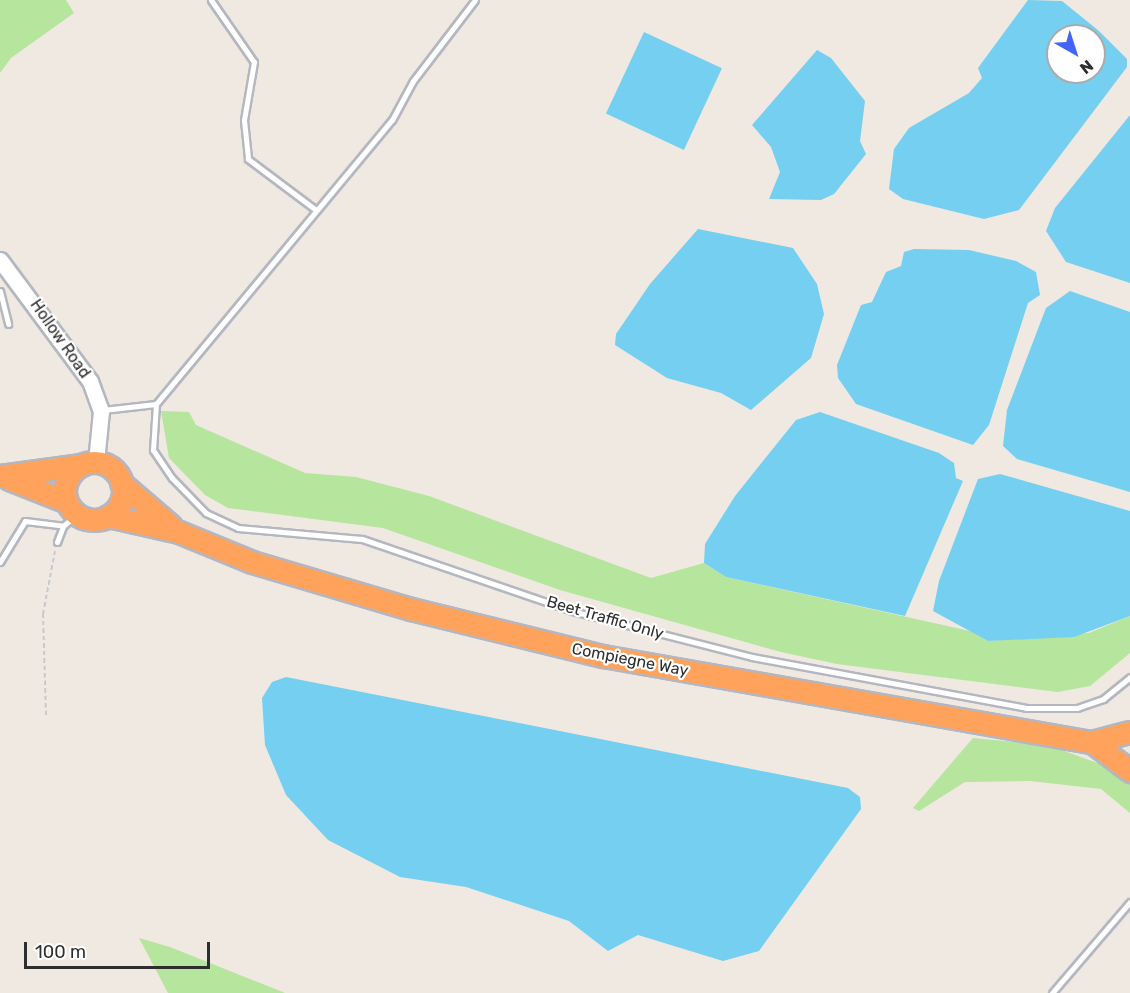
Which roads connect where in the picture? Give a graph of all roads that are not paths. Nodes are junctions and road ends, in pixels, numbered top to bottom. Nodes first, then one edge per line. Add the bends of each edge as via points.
1 (212, 0) edge
2 (475, 0) edge
3 (316, 210) junction
4 (0, 260) edge
5 (0, 291) edge
6 (8, 324) dead end
7 (156, 404) junction
8 (101, 411) junction
9 (89, 464) junction
10 (0, 476) edge
11 (122, 483) junction
12 (69, 514) junction
13 (108, 516) junction
14 (179, 532) junction
15 (57, 542) road end
16 (1, 559) edge
17 (1130, 677) edge
18 (1130, 732) edge
19 (1092, 742) junction
20 (1130, 771) edge
21 (1130, 902) edge
22 (1052, 993) edge

1 - 3 lane via 255,62 244,120 248,159
2 - 3 lane via 413,81 392,120
3 - 7 lane
4 - 8 street, Hollow Road via 90,381
5 - 6 lane
7 - 8 lane
7 - 17 lane, Beet Traffic Only via 153,450 206,513 238,528 362,538 572,611 707,646 1026,708 1077,708 1103,699
8 - 9 street, Hollow Road
9 - 10 highway
9 - 11 highway via 112,469
9 - 12 highway via 68,477
10 - 12 highway via 45,489
11 - 13 highway via 120,502
11 - 14 highway, Compiegne Way
12 - 13 highway via 92,520
12 - 15 lane
12 - 16 lane via 25,521
13 - 14 highway, Compiegne Way
14 - 19 highway, Compiegne Way via 252,562 411,609 603,656
18 - 19 highway, Compiegne Way
19 - 20 highway, Compiegne Way
21 - 22 lane

